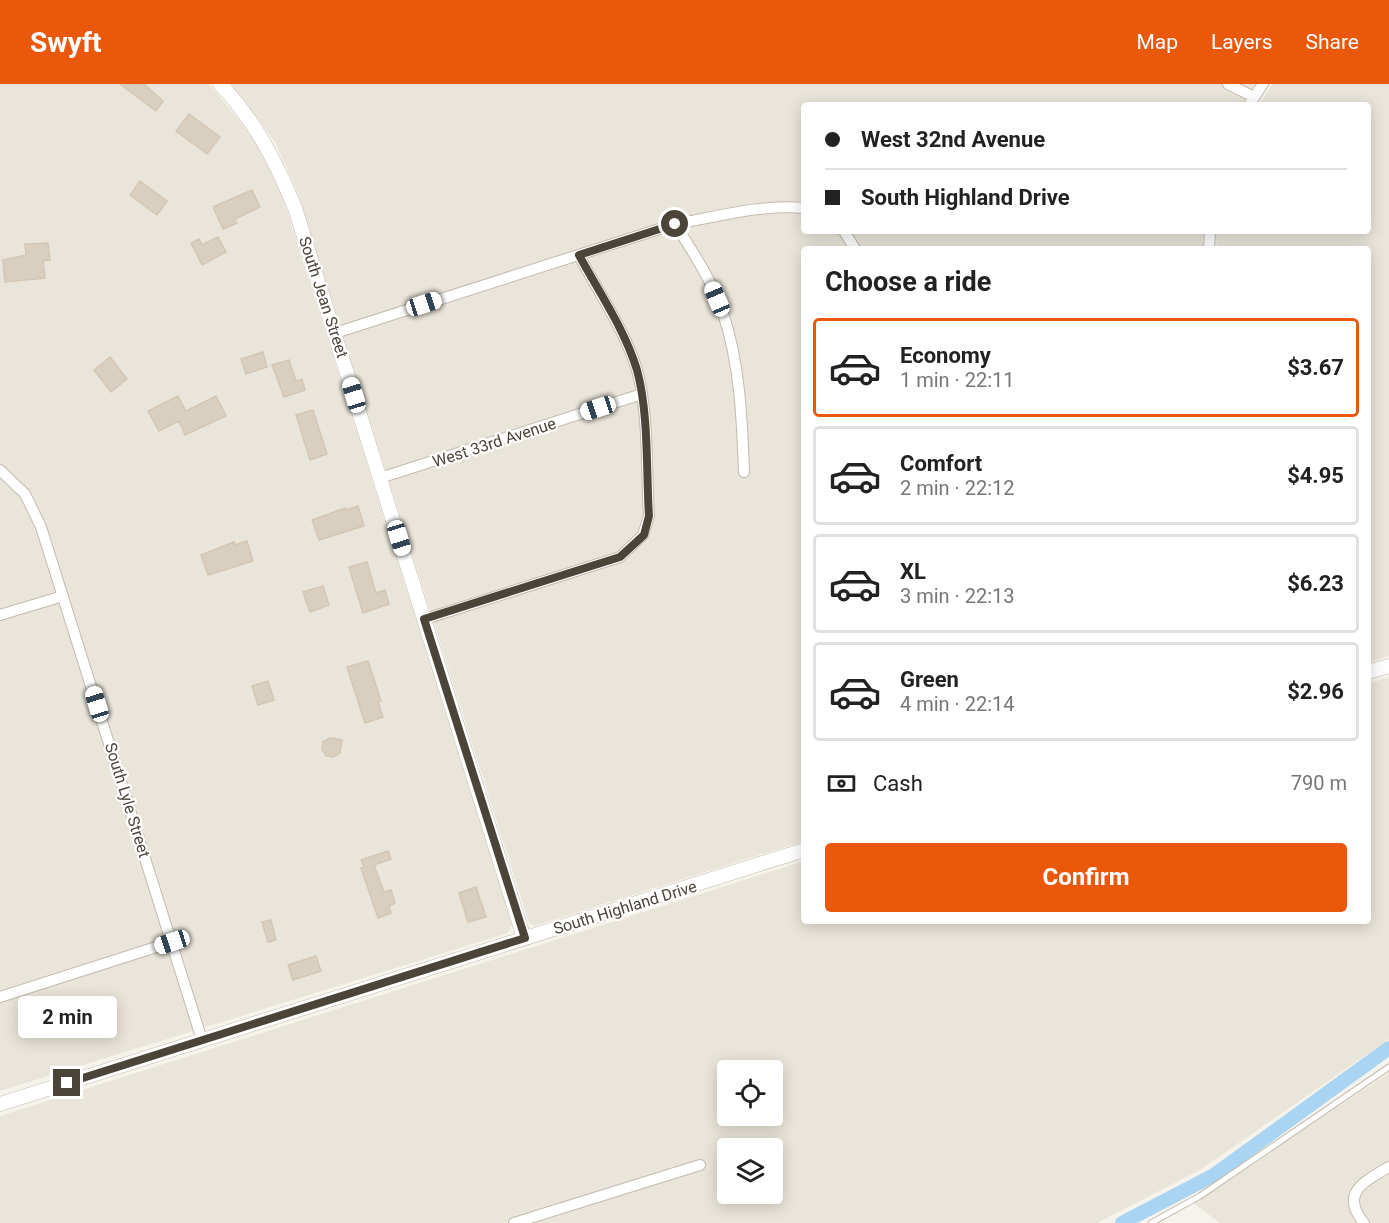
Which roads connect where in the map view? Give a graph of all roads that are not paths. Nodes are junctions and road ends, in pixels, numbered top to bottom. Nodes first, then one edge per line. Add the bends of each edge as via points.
1 (220, 84) edge
2 (1228, 84) edge
3 (1263, 84) edge
4 (1251, 101) edge
5 (801, 208) edge
6 (675, 224) junction
7 (579, 255) junction
8 (335, 333) junction
9 (642, 394) junction
10 (0, 470) edge
11 (744, 471) dead end
12 (380, 478) junction
13 (63, 596) junction
14 (0, 615) edge
15 (424, 619) junction
16 (1389, 666) edge
17 (1371, 671) edge
18 (801, 851) edge
19 (525, 938) junction
20 (172, 942) junction
21 (0, 997) edge
22 (202, 1040) junction
23 (1389, 1067) edge
24 (0, 1104) edge
25 (699, 1165) dead end
26 (1389, 1167) edge
27 (514, 1223) edge
28 (1151, 1223) edge
29 (1364, 1223) edge

1 - 8 street, South Jean Street via 255,126 282,176
2 - 4 street
3 - 4 street
5 - 6 street
6 - 7 street
6 - 11 street via 723,312 741,403
7 - 8 street
7 - 9 street via 628,348
8 - 12 street, South Jean Street
9 - 12 street, West 33rd Avenue
9 - 15 street via 649,516 644,535 620,557
10 - 13 street, South Lyle Street via 25,494 34,510
12 - 15 street, South Jean Street
13 - 14 street
13 - 20 street, South Lyle Street
15 - 19 street, South Jean Street
16 - 17 street
18 - 19 street, South Highland Drive
19 - 22 street, South Highland Drive
20 - 21 street
20 - 22 street, South Lyle Street
22 - 24 street, South Highland Drive
23 - 28 lane via 1200,1196
25 - 27 street
26 - 29 street via 1360,1185 1354,1197 1356,1214

